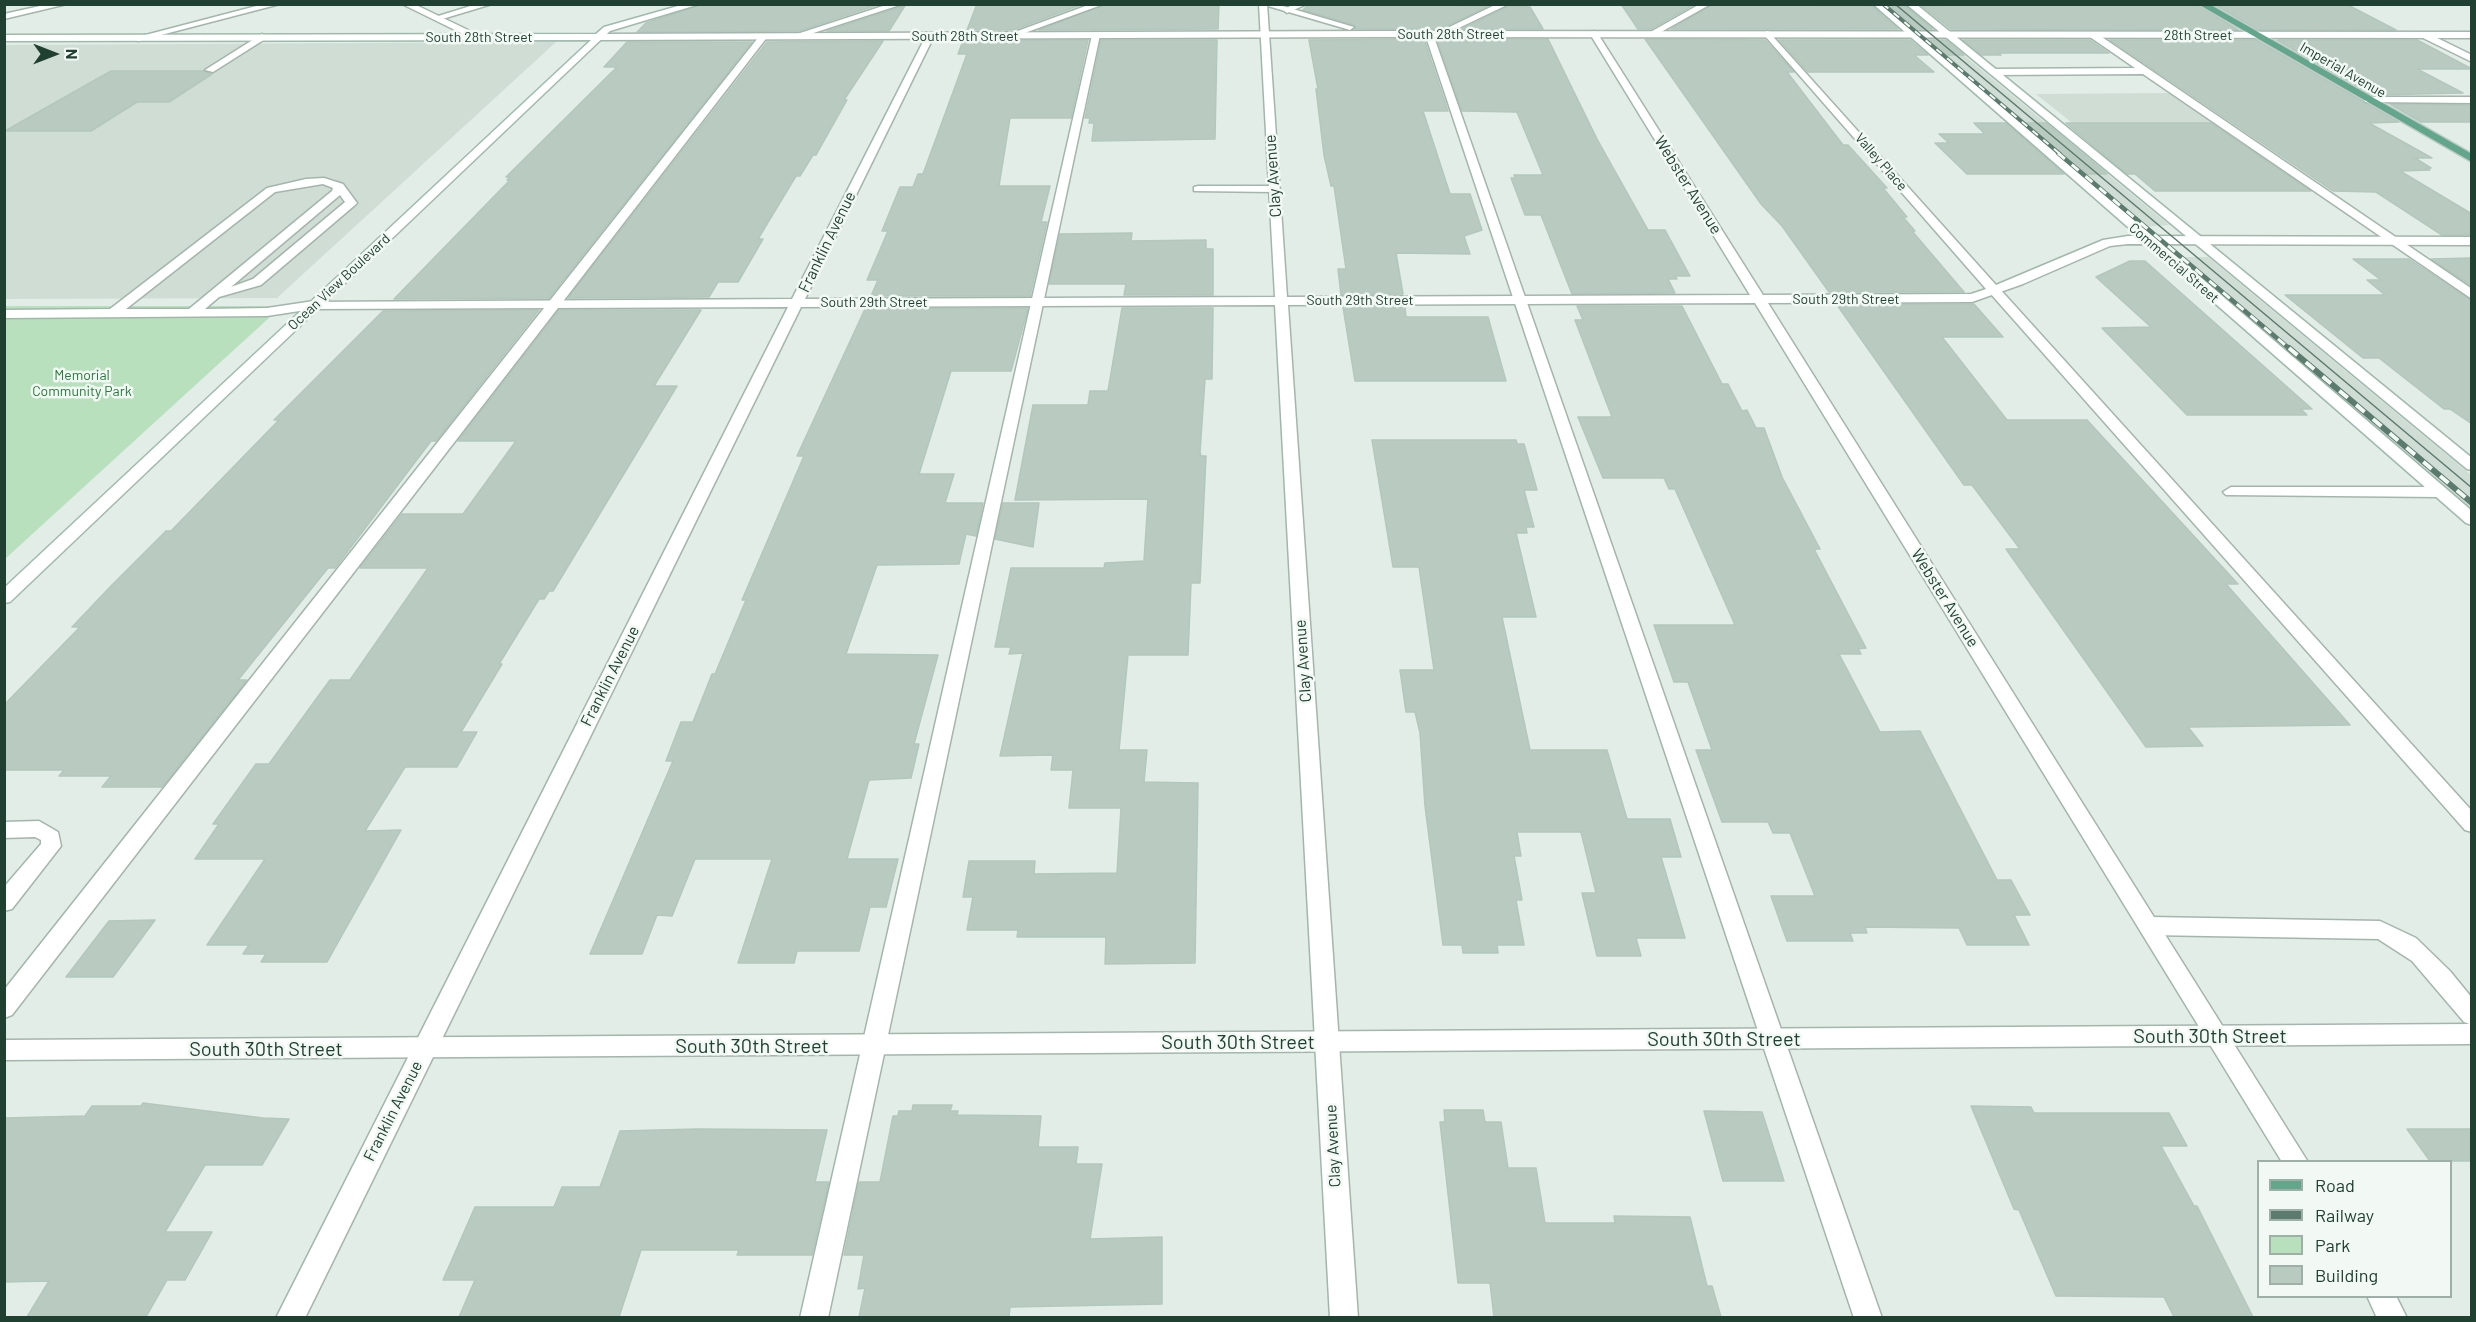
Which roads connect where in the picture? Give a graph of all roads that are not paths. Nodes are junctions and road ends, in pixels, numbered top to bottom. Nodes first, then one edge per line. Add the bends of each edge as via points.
1 (63, 4) edge
2 (276, 4) edge
3 (406, 4) edge
4 (488, 4) edge
5 (696, 4) edge
6 (898, 4) edge
7 (1100, 4) edge
8 (1264, 4) edge
9 (1303, 4) edge
10 (1505, 4) edge
11 (1707, 4) edge
12 (1877, 4) edge
13 (1910, 4) edge
14 (2202, 4) edge
15 (1287, 10) junction
16 (4, 17) edge
17 (438, 17) junction
18 (1265, 34) junction
19 (1375, 34) junction
20 (1434, 34) junction
21 (1594, 34) junction
22 (1650, 34) junction
23 (1768, 34) junction
24 (1911, 34) junction
25 (1925, 34) joint
26 (1947, 34) junction
27 (1096, 35) junction
28 (2093, 35) junction
29 (2254, 35) junction
30 (2424, 35) junction
31 (2472, 35) edge
32 (764, 36) junction
33 (795, 36) junction
34 (930, 36) junction
35 (1008, 36) junction
36 (262, 37) junction
37 (466, 37) junction
38 (599, 37) junction
39 (4, 38) edge
40 (138, 38) junction
41 (2472, 59) edge
42 (210, 70) dead end
43 (2146, 71) junction
44 (1993, 72) junction
45 (2369, 100) junction
46 (2472, 100) edge
47 (2472, 159) edge
48 (339, 186) junction
49 (1198, 189) dead end
50 (1274, 189) junction
51 (2147, 240) junction
52 (2196, 241) junction
53 (2472, 241) edge
54 (2394, 242) junction
55 (1994, 290) junction
56 (2472, 295) edge
57 (211, 297) junction
58 (1759, 299) junction
59 (1520, 300) junction
60 (1281, 301) junction
61 (797, 302) junction
62 (1038, 302) junction
63 (555, 303) junction
64 (314, 305) junction
65 (193, 312) junction
66 (114, 313) junction
67 (4, 314) edge
68 (2472, 466) edge
69 (2231, 492) dead end
70 (2440, 492) junction
71 (2472, 520) edge
72 (4, 598) edge
73 (2472, 825) edge
74 (4, 830) edge
75 (4, 903) edge
76 (2150, 926) junction
77 (4, 1008) edge
78 (2472, 1015) edge
79 (2472, 1034) edge
80 (2218, 1036) junction
81 (1773, 1039) junction
82 (1327, 1042) junction
83 (875, 1045) junction
84 (425, 1047) junction
85 (4, 1050) edge
86 (2295, 1160) edge
87 (2381, 1298) edge
88 (290, 1317) edge
89 (814, 1317) edge
90 (1344, 1317) edge
91 (1868, 1317) edge
92 (2394, 1317) edge

1 - 16 street
2 - 40 street
3 - 17 street
4 - 17 street
5 - 38 street, Ocean View Boulevard via 615,26
6 - 33 street
7 - 35 street
8 - 15 street
8 - 18 street, Clay Avenue
9 - 15 street
10 - 20 street
11 - 22 street
12 - 24 street, Commercial Street
13 - 26 street
14 - 29 main road, Imperial Avenue
15 - 19 street
17 - 37 street via 465,32
18 - 19 street, South 28th Street
18 - 27 street, South 28th Street
18 - 50 street, Clay Avenue
19 - 20 street, South 28th Street
20 - 21 street, South 28th Street
20 - 59 street
21 - 22 street, South 28th Street
21 - 58 street, Webster Avenue
22 - 23 street, South 28th Street
23 - 24 street, South 28th Street
23 - 55 street, Valley Place
24 - 25 street, South 28th Street
24 - 51 street, Commercial Street
25 - 26 street, 28th Street
26 - 28 street, 28th Street
26 - 44 street
27 - 35 street, South 28th Street
27 - 62 street
28 - 29 street, 28th Street
28 - 43 street
29 - 30 street, 28th Street
29 - 45 main road, Imperial Avenue
30 - 31 street, 28th Street
30 - 41 street
32 - 33 street, South 28th Street
32 - 38 street, South 28th Street
32 - 63 street
33 - 34 street, South 28th Street
34 - 35 street, South 28th Street
34 - 61 street, Franklin Avenue
36 - 37 street, South 28th Street
36 - 40 street, South 28th Street
36 - 42 street
37 - 38 street, South 28th Street
38 - 64 street, Ocean View Boulevard
39 - 40 street, South 28th Street
43 - 44 street
43 - 54 street
44 - 52 street
45 - 46 street
45 - 47 main road, Imperial Avenue
48 - 57 street via 338,192
48 - 57 street via 351,202 257,282
48 - 66 street via 324,181 306,182 271,190
49 - 50 street
50 - 60 street, Clay Avenue
51 - 52 street, South 29th Street
51 - 55 street, South 29th Street via 2107,243
51 - 70 street, Commercial Street
52 - 54 street, South 29th Street
52 - 68 street
53 - 54 street, South 29th Street
54 - 56 street
55 - 58 street, South 29th Street via 1972,298
55 - 73 street, Valley Place
57 - 65 street
58 - 59 street, South 29th Street
58 - 76 street, Webster Avenue
59 - 60 street, South 29th Street
59 - 81 street
60 - 62 street, South 29th Street
60 - 82 street, Clay Avenue
61 - 62 street, South 29th Street
61 - 63 street, South 29th Street
61 - 84 street, Franklin Avenue
62 - 83 street
63 - 64 street, South 29th Street
63 - 77 street
64 - 65 street, South 29th Street via 267,312
64 - 72 street, Ocean View Boulevard
65 - 66 street, South 29th Street
66 - 67 street, South 29th Street
69 - 70 street
70 - 71 street, Commercial Street
74 - 75 street via 39,829 51,837 51,846
76 - 78 street via 2380,930 2399,936 2414,947
76 - 80 street, Webster Avenue
79 - 80 street, South 30th Street
80 - 81 street, South 30th Street
80 - 86 street, Webster Avenue
81 - 82 street, South 30th Street
81 - 91 street
82 - 83 street, South 30th Street
82 - 90 street, Clay Avenue
83 - 84 street, South 30th Street
83 - 89 street
84 - 85 street, South 30th Street
84 - 88 street, Franklin Avenue
87 - 92 street

